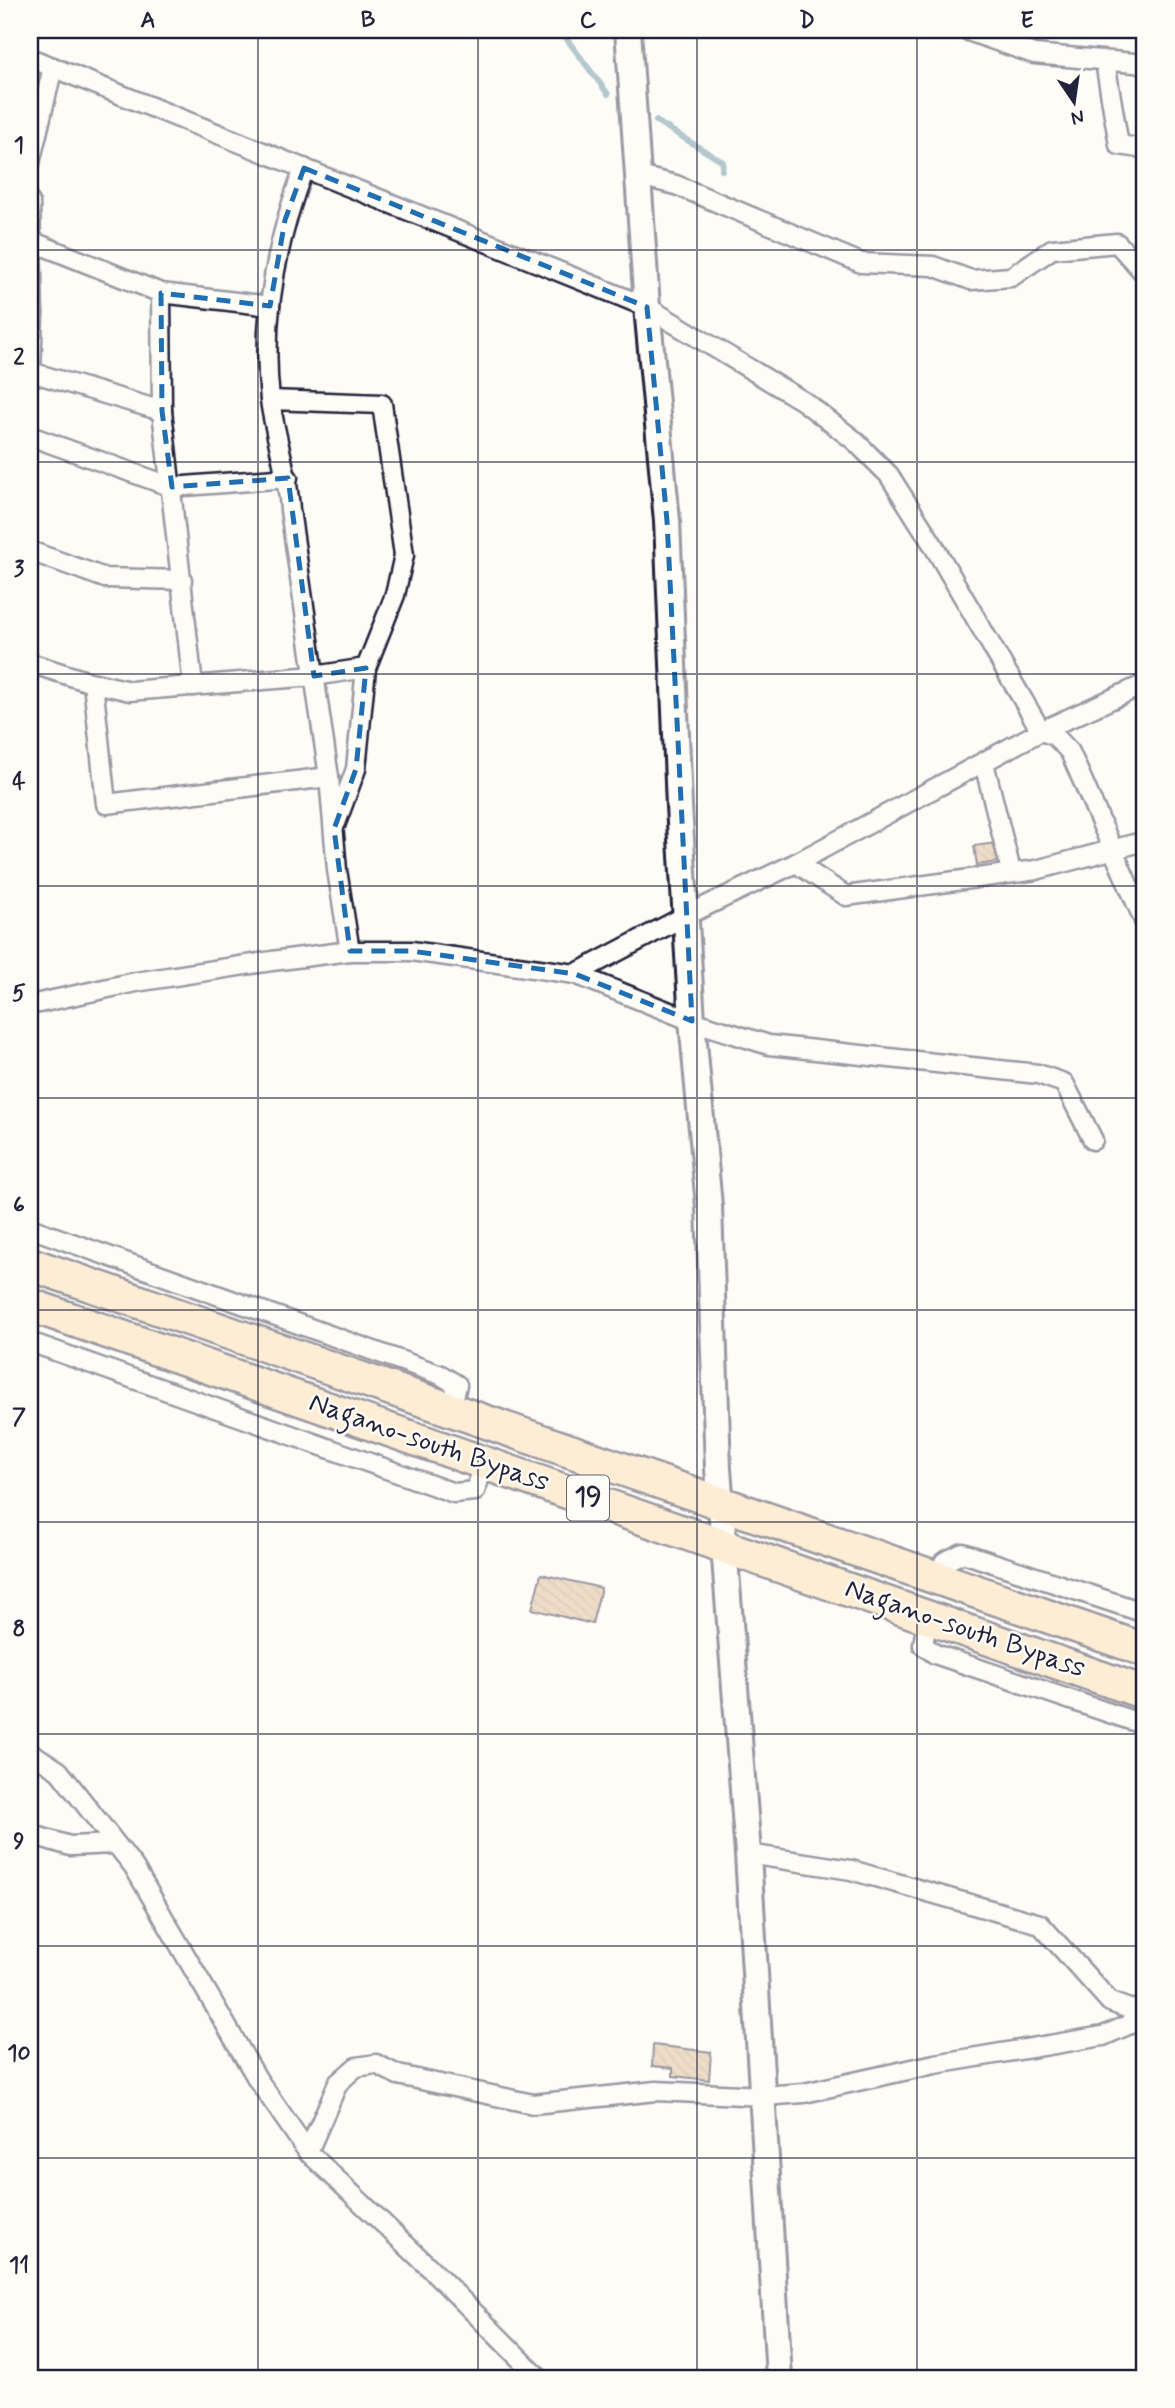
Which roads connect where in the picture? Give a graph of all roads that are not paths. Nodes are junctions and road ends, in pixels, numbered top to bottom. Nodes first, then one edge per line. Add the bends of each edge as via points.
1 (628, 30) edge
2 (965, 30) edge
3 (30, 58) edge
4 (1105, 62) junction
5 (1145, 64) edge
6 (54, 67) junction
7 (1145, 149) edge
8 (30, 163) edge
9 (304, 168) junction
10 (639, 176) junction
11 (30, 202) edge
12 (31, 241) edge
13 (1145, 274) edge
14 (161, 293) junction
15 (270, 306) junction
16 (648, 307) junction
17 (32, 314) edge
18 (270, 400) junction
19 (162, 411) junction
20 (30, 436) edge
21 (288, 478) junction
22 (172, 487) junction
23 (30, 551) edge
24 (182, 580) junction
25 (30, 663) edge
26 (366, 668) junction
27 (314, 677) junction
28 (93, 683) junction
29 (1145, 684) edge
30 (193, 686) junction
31 (1041, 732) junction
32 (984, 763) junction
33 (329, 777) junction
34 (334, 829) junction
35 (1145, 841) edge
36 (1115, 851) junction
37 (796, 863) junction
38 (1011, 871) junction
39 (687, 915) junction
40 (1145, 923) edge
41 (350, 951) junction
42 (575, 974) junction
43 (30, 1005) edge
44 (692, 1021) junction
45 (1093, 1140) dead end
46 (30, 1228) edge
47 (30, 1264) edge
48 (30, 1305) edge
49 (30, 1342) edge
50 (451, 1410) junction
51 (484, 1465) junction
52 (722, 1504) junction
53 (726, 1545) junction
54 (939, 1578) junction
55 (1145, 1613) edge
56 (928, 1616) junction
57 (1145, 1650) edge
58 (1145, 1693) edge
59 (1145, 1725) edge
60 (30, 1752) edge
61 (30, 1834) edge
62 (115, 1844) junction
63 (748, 1854) junction
64 (1138, 2008) edge
65 (762, 2095) junction
66 (308, 2152) junction
67 (539, 2378) edge
68 (779, 2378) edge

1 - 10 street
2 - 4 street via 1034,54
3 - 6 street
4 - 5 street
4 - 7 street via 1119,145
6 - 8 street
6 - 9 street
9 - 15 street via 285,220
9 - 16 street
10 - 13 street via 676,185 861,263 933,265 971,280 1011,277 1052,249 1117,243
10 - 16 street
11 - 12 street
12 - 14 street
12 - 17 street
14 - 15 street
14 - 19 street
15 - 18 street
16 - 31 street via 803,401 889,475
16 - 39 street via 667,521
17 - 19 street via 31,372
18 - 21 street
18 - 26 street via 382,404 404,555 395,595
19 - 22 street
20 - 22 street
21 - 22 street
21 - 27 street
22 - 24 street
23 - 24 street via 105,578
24 - 30 street
25 - 28 street
26 - 27 street
26 - 34 street via 356,769
27 - 30 street
27 - 33 street
28 - 30 street via 130,691
28 - 33 street via 106,804
29 - 31 street
31 - 32 street
31 - 36 street via 1055,736 1070,752
32 - 37 street
32 - 38 street
33 - 34 street
34 - 41 street
35 - 36 street
36 - 38 street via 1036,870
36 - 40 street
37 - 38 street via 846,896
37 - 39 street
39 - 42 street
39 - 44 street
41 - 42 street via 411,951
41 - 43 street via 135,982
42 - 44 street
44 - 45 street via 769,1045 1038,1074 1064,1083
44 - 52 street via 709,1206
46 - 50 street via 441,1375 457,1385
47 - 50 highway, Nagano-south Bypass / 19
48 - 51 highway, Nagano-south Bypass / 19
49 - 51 street via 454,1493 475,1490
50 - 52 highway, Nagano-south Bypass / 19
51 - 53 highway, Nagano-south Bypass / 19
52 - 53 street
52 - 54 highway, Nagano-south Bypass / 19
53 - 56 highway, Nagano-south Bypass / 19
53 - 63 street
54 - 55 street via 944,1562 963,1553
54 - 57 highway, Nagano-south Bypass / 19
56 - 58 highway, Nagano-south Bypass / 19
56 - 59 street via 923,1645 935,1654
60 - 62 street via 59,1771
61 - 62 street via 70,1846
62 - 66 street via 134,1867 258,2080
63 - 64 street via 851,1870 1040,1924 1110,2002
63 - 65 street
64 - 65 street via 1135,2022 1103,2036 935,2064 804,2094
65 - 66 street via 656,2091 533,2104 398,2075 376,2064 356,2067 338,2083
65 - 68 street
66 - 67 street

